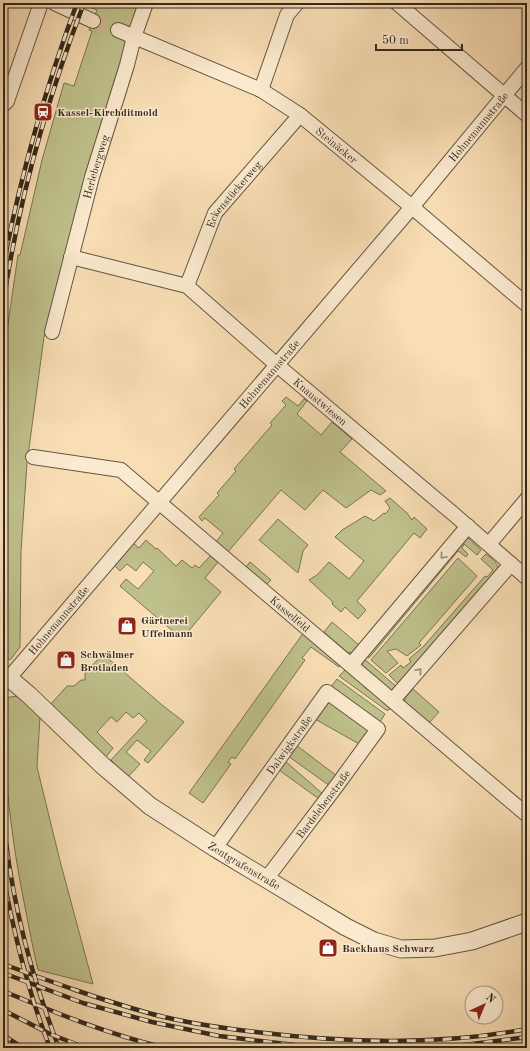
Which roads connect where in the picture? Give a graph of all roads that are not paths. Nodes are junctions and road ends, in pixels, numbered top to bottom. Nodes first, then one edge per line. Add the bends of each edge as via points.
1 (41, 3) edge
2 (54, 3) edge
3 (146, 3) edge
4 (297, 3) edge
5 (397, 3) edge
6 (93, 21) tunnel mouth
7 (118, 30) tunnel mouth
8 (134, 37) junction
9 (527, 68) edge
10 (261, 90) junction
11 (503, 96) junction
12 (3, 105) edge
13 (300, 115) junction
14 (527, 115) edge
15 (412, 207) junction
16 (71, 257) junction
17 (187, 286) junction
18 (527, 305) edge
19 (52, 332) dead end
20 (277, 365) junction
21 (33, 457) dead end
22 (527, 500) edge
23 (160, 503) junction
24 (468, 526) junction
25 (489, 544) junction
26 (510, 564) junction
27 (527, 578) edge
28 (351, 664) junction
29 (6, 678) edge
30 (393, 700) junction
31 (378, 729) joint
32 (527, 815) edge
33 (215, 848) junction
34 (267, 878) junction
35 (527, 922) edge

1 - 12 street via 7,101
2 - 6 street
3 - 8 street, Herlebergweg
4 - 10 street via 287,15
5 - 11 street
7 - 8 street, Steinäcker
8 - 10 street, Steinäcker
8 - 16 street, Herlebergweg
9 - 11 street, Hohnemannstraße
10 - 13 street, Steinäcker
11 - 14 street
11 - 15 street, Hohnemannstraße
13 - 15 street, Steinäcker
13 - 17 street, Eckenstückerweg via 215,213
15 - 18 street, Steinäcker
15 - 20 street, Hohnemannstraße
16 - 17 street, Knaustwiesen
16 - 19 street, Herlebergweg
17 - 20 street, Knaustwiesen
20 - 23 street, Hohnemannstraße
20 - 24 street, Knaustwiesen
21 - 23 street, Kasselfeld via 121,470
22 - 25 street
23 - 28 street, Kasselfeld
23 - 29 street, Hohnemannstraße
24 - 25 street, Knaustwiesen
24 -> 28 street
25 - 26 street, Knaustwiesen
26 - 27 street, Knaustwiesen
30 -> 26 street
28 - 30 street, Kasselfeld
29 - 33 street, Zentgrafenstraße via 29,694 127,788
30 - 32 street, Kasselfeld
31 - 33 street, Dalwigkstraße via 327,692
31 - 34 street, Bardelebenstraße
33 - 34 street, Zentgrafenstraße
34 - 35 street, Zentgrafenstraße via 360,935 401,949 454,945

